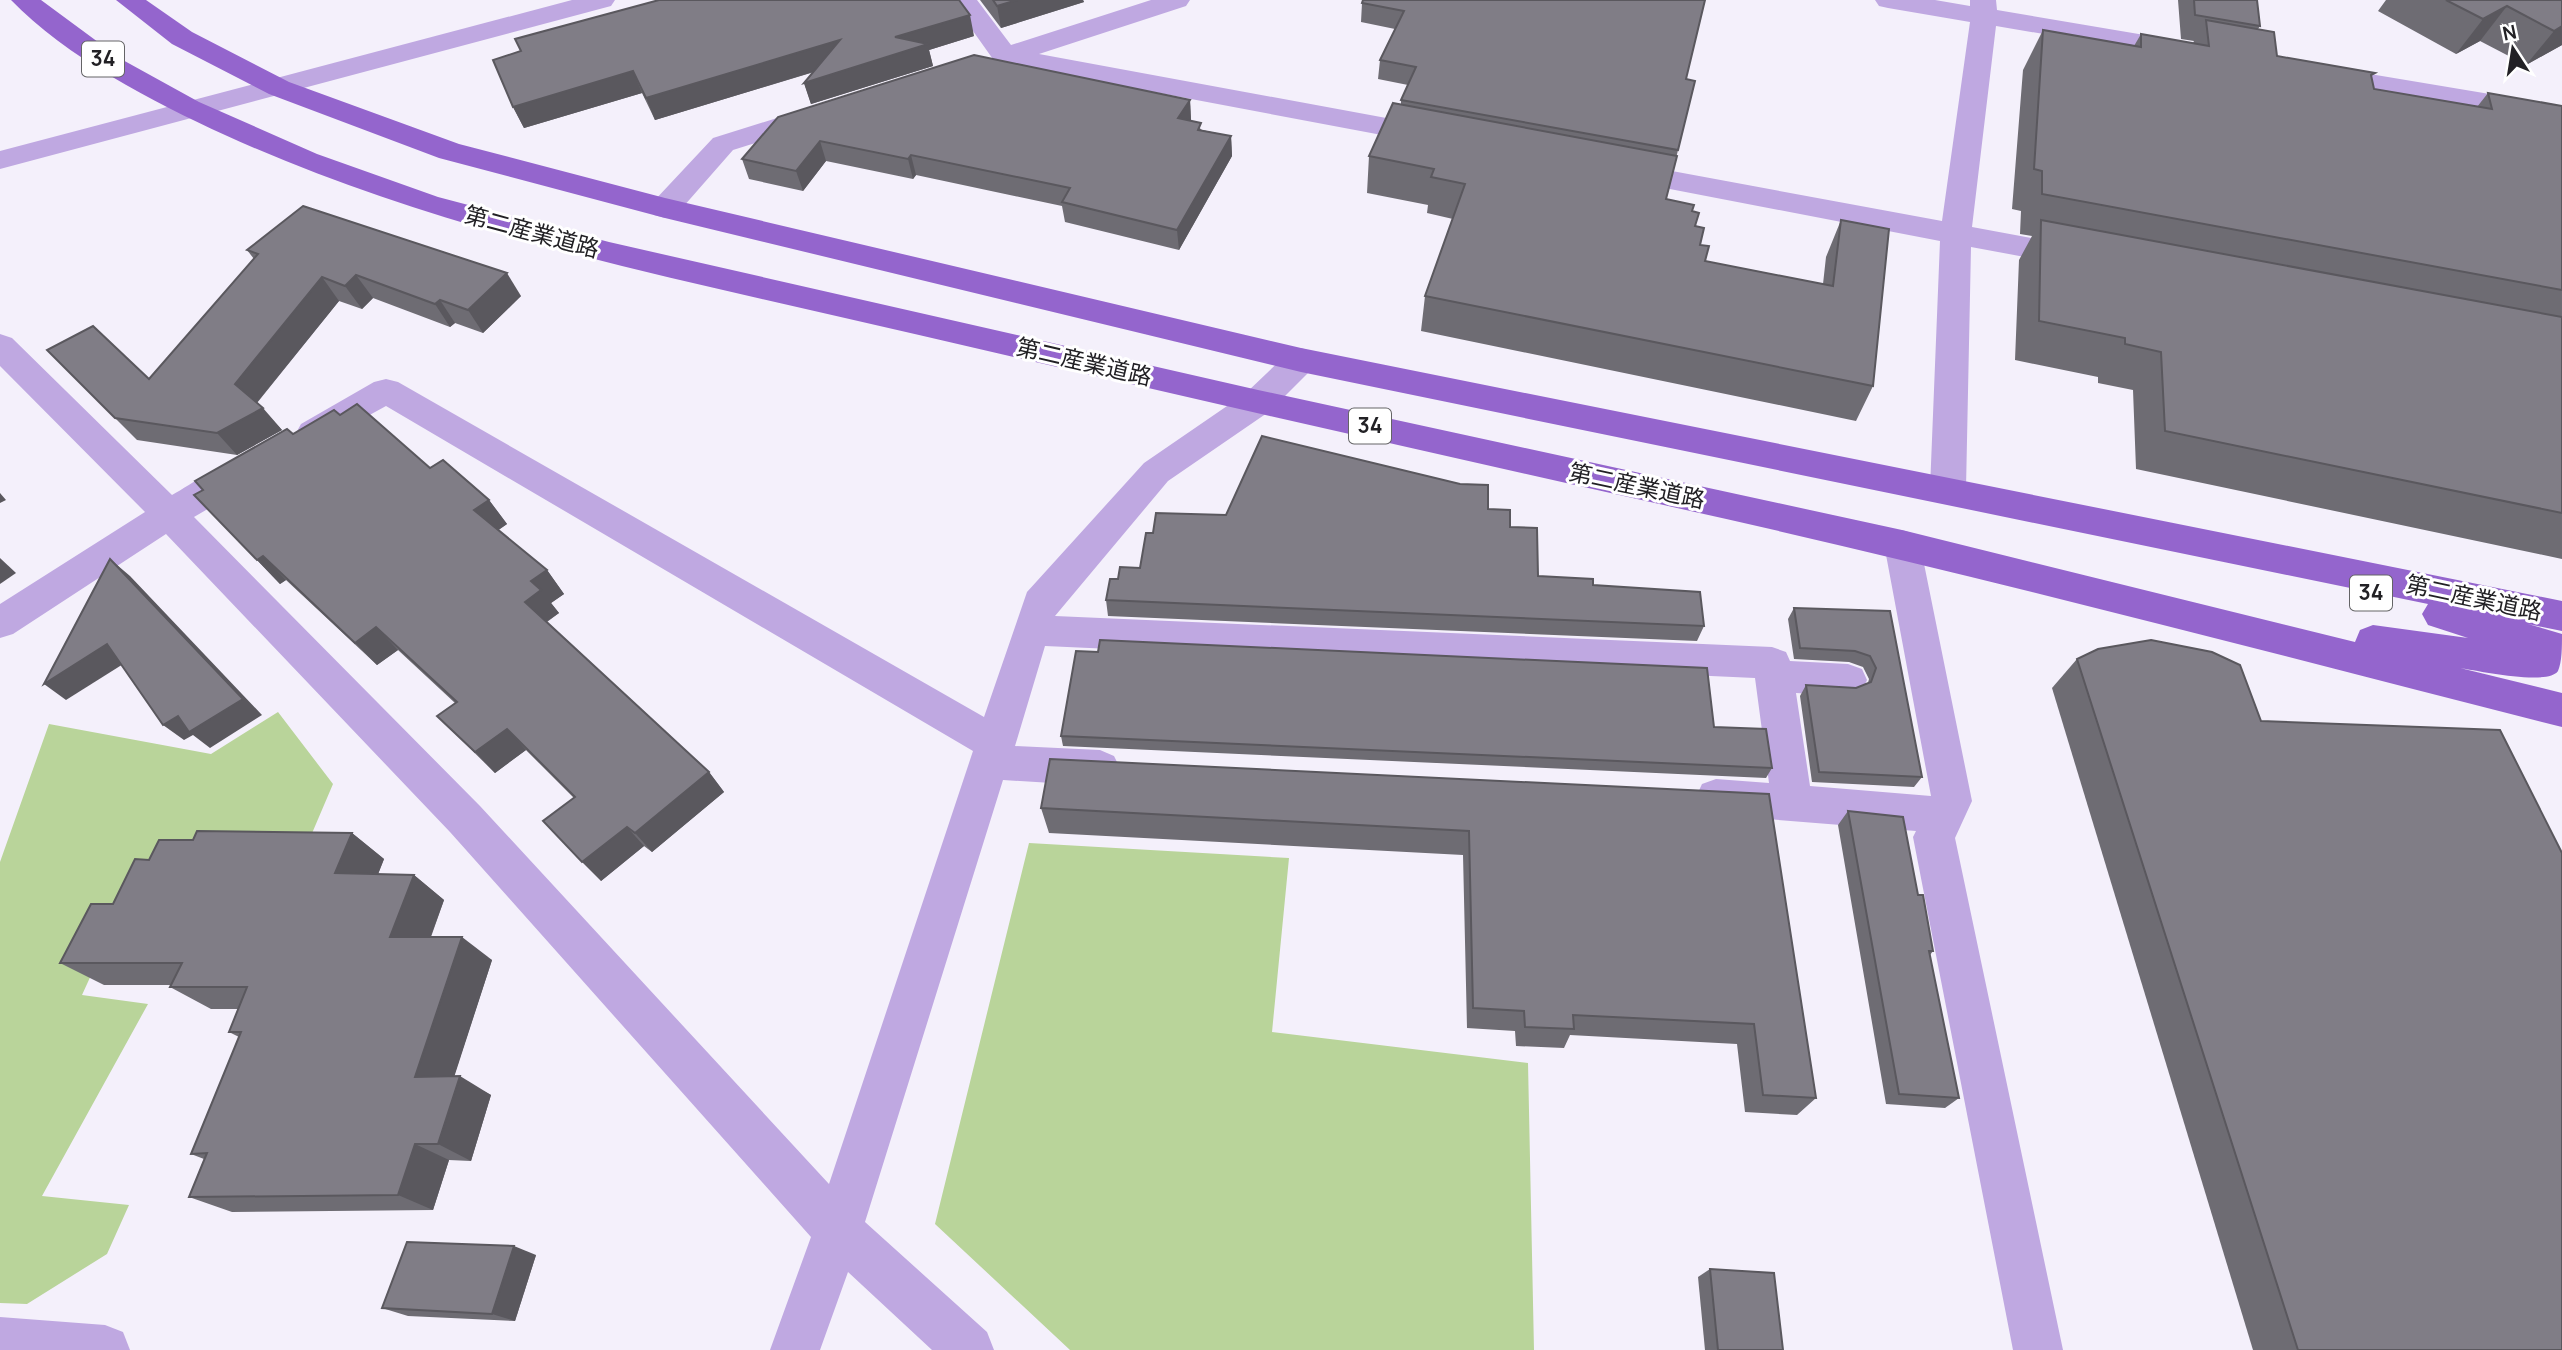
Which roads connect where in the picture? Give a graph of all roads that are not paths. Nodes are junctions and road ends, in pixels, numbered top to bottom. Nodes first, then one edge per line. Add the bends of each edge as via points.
1 (24, 0) edge
2 (128, 0) edge
3 (602, 0) edge
4 (964, 0) edge
5 (1177, 0) edge
6 (1888, 0) edge
7 (1984, 8) edge
8 (2218, 56) edge
9 (992, 60) junction
10 (2301, 70) edge
11 (279, 88) junction
12 (189, 108) junction
13 (838, 108) edge
14 (2562, 115) edge
15 (1467, 142) edge
16 (0, 160) edge
17 (1589, 165) edge
18 (665, 208) junction
19 (1956, 233) junction
20 (2104, 261) edge
21 (0, 346) edge
22 (1301, 359) junction
23 (1258, 402) junction
24 (1948, 489) junction
25 (169, 514) junction
26 (2180, 537) junction
27 (1902, 544) junction
28 (2562, 616) edge
29 (2184, 617) junction
30 (0, 623) edge
31 (1031, 630) junction
32 (2562, 650) edge
33 (2562, 666) edge
34 (1774, 676) junction
35 (1848, 680) dead end
36 (2562, 710) edge
37 (994, 753) junction
38 (1143, 770) edge
39 (1681, 795) edge
40 (1792, 800) junction
41 (1944, 815) junction
42 (838, 1230) junction
43 (0, 1342) edge
44 (106, 1350) edge
45 (795, 1350) edge
46 (969, 1350) edge
47 (2038, 1350) edge

1 - 12 main road, 第二産業道路 / 34 via 111,65
2 - 11 main road, 第二産業道路 / 34 via 182,38
3 - 11 street
4 - 9 street
5 - 9 street
6 - 7 street
7 - 8 street
7 - 19 street
9 - 15 street
10 - 14 street
11 - 12 street
11 - 18 main road, 第二産業道路 / 34 via 449,150
12 - 16 street
12 - 23 main road, 第二産業道路 / 34 via 307,160 428,204 609,252
13 - 18 street via 723,144
17 - 19 street
18 - 22 main road, 第二産業道路 / 34
19 - 20 street
19 - 24 street
21 - 25 street
22 - 23 street
22 - 24 main road, 第二産業道路 / 34
23 - 27 main road, 第二産業道路 / 34
23 - 31 street via 1156,472 1040,603
24 - 26 main road, 第二産業道路 / 34
25 - 30 street
25 - 37 street via 386,391
25 - 42 street via 465,819
26 - 28 main road, 第二産業道路 / 34
26 - 32 main road, 第二産業道路 / 34
27 - 29 main road, 第二産業道路 / 34
27 - 41 street via 1952,801
29 - 33 main road, 第二産業道路 / 34
29 - 36 main road, 第二産業道路 / 34
31 - 34 street via 1772,663
31 - 37 street
34 - 35 street
34 - 40 street
37 - 38 street
37 - 42 street
39 - 40 street
40 - 41 street
41 - 47 street via 1934,837
42 - 45 street
42 - 46 street
43 - 44 street

